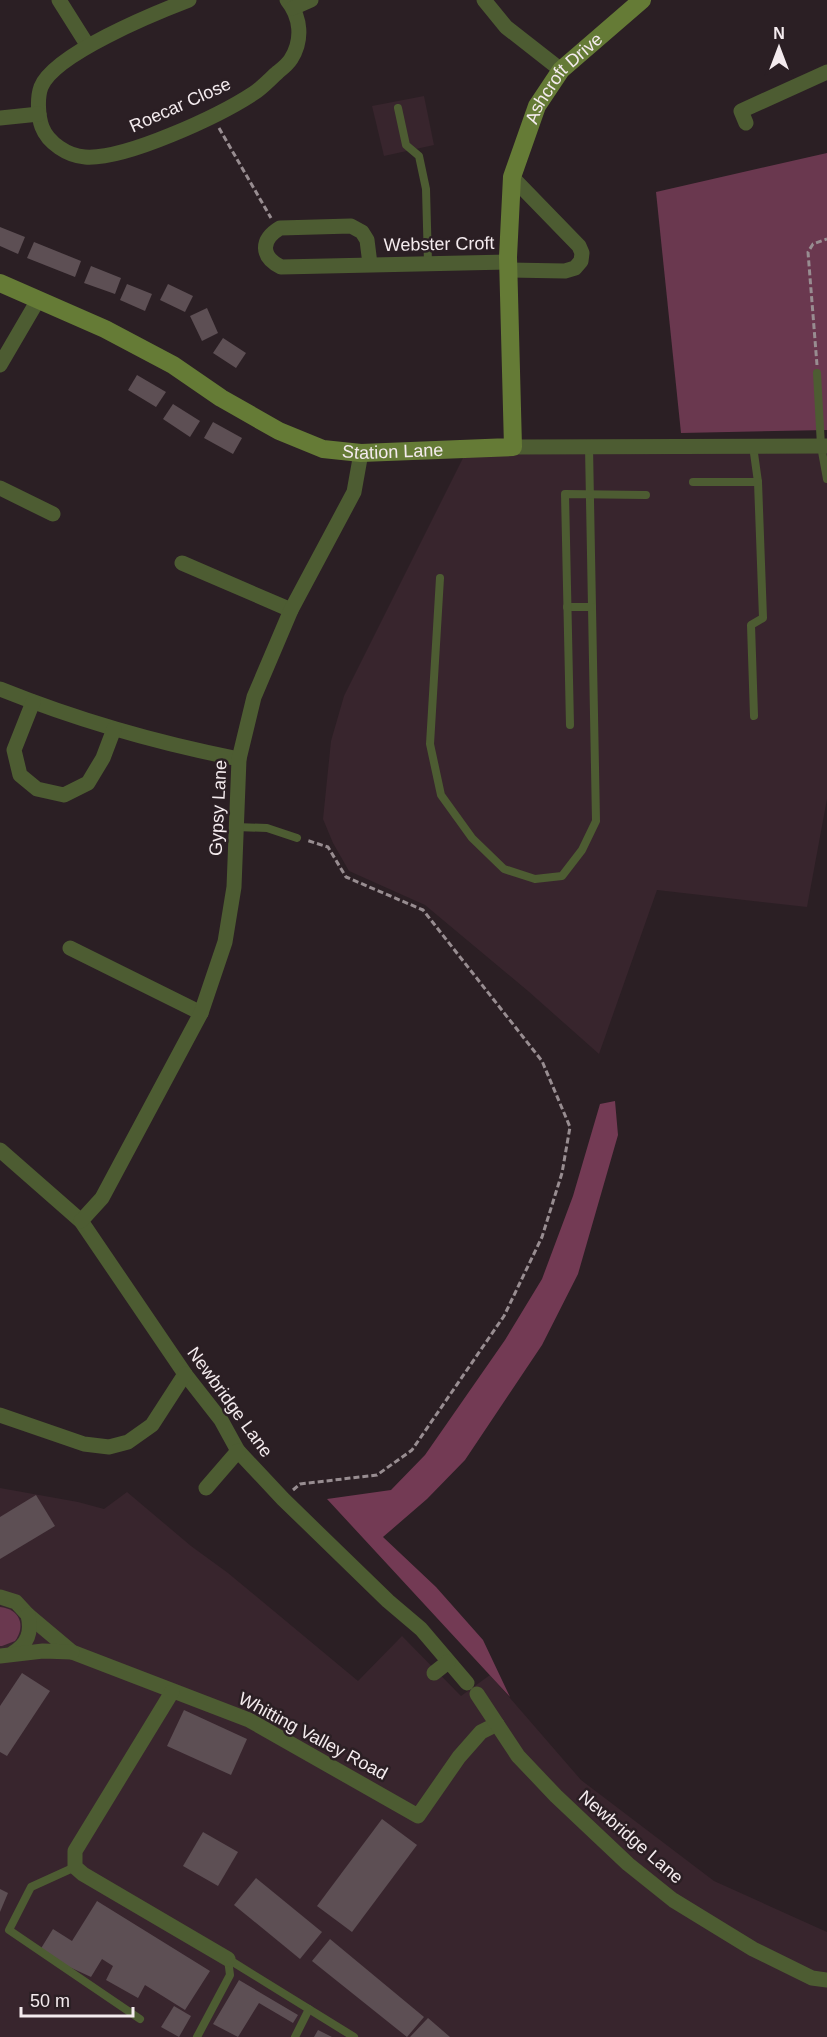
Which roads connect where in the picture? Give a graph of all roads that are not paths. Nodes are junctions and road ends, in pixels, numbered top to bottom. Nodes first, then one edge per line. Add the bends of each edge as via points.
1 (59, 0) edge
2 (189, 0) edge
3 (311, 0) edge
4 (484, 0) edge
5 (642, 0) edge
6 (290, 4) edge
7 (88, 46) junction
8 (561, 70) junction
9 (827, 72) edge
10 (398, 108) dead end
11 (39, 114) junction
12 (0, 118) edge
13 (746, 123) dead end
14 (512, 177) junction
15 (428, 263) junction
16 (370, 264) junction
17 (508, 266) junction
18 (0, 283) edge
19 (38, 300) junction
20 (0, 365) edge
21 (817, 373) road end
22 (824, 446) edge
23 (513, 447) junction
24 (589, 447) junction
25 (753, 447) junction
26 (361, 453) junction
27 (827, 478) edge
28 (758, 482) junction
29 (693, 483) dead end
30 (0, 488) edge
31 (590, 495) junction
32 (646, 495) dead end
33 (52, 514) dead end
34 (182, 563) dead end
35 (440, 578) dead end
36 (567, 607) junction
37 (592, 607) junction
38 (291, 610) junction
39 (0, 688) edge
40 (33, 702) junction
41 (754, 716) dead end
42 (570, 725) dead end
43 (114, 729) junction
44 (239, 759) junction
45 (236, 827) junction
46 (297, 838) road end
47 (70, 948) dead end
48 (201, 1013) junction
49 (0, 1150) edge
50 (81, 1221) junction
51 (184, 1374) junction
52 (0, 1415) edge
53 (238, 1451) junction
54 (206, 1488) dead end
55 (0, 1597) edge
56 (28, 1615) junction
57 (72, 1653) junction
58 (7, 1655) edge
59 (448, 1662) junction
60 (434, 1673) dead end
61 (172, 1692) junction
62 (497, 1724) junction
63 (75, 1867) junction
64 (228, 1959) junction
65 (827, 1980) edge
66 (309, 2009) junction
67 (140, 2019) dead end
68 (197, 2037) edge
69 (295, 2037) edge
70 (354, 2037) edge

1 - 7 street
2 - 7 street
3 - 6 street, Roecar Close
4 - 8 street via 506,27
5 - 8 street, Ashcroft Drive
6 - 11 street, Roecar Close via 300,33 290,61 255,92 212,116 154,141 112,154 84,157 62,150 45,135
7 - 11 street via 56,68 41,86
8 - 14 street, Ashcroft Drive via 537,106
9 - 13 street via 741,111
10 - 15 lane via 406,145 419,156 426,189
11 - 12 street
14 - 17 street, Ashcroft Drive
14 - 17 street via 582,253 581,261 565,271
15 - 16 street, Webster Croft
15 - 17 street, Webster Croft
16 - 16 street, Webster Croft via 281,267 271,262 266,242 278,229 351,226 367,240
17 - 23 street, Ashcroft Drive
18 - 19 street, Station Lane
19 - 20 street
19 - 26 street, Station Lane via 163,360 279,431 323,449
21 - 22 lane
22 - 25 street, Station Lane
22 - 27 lane
23 - 24 street, Station Lane
23 - 26 street, Station Lane
24 - 25 street, Station Lane
24 - 31 lane
25 - 28 lane
26 - 38 street, Gypsy Lane via 354,492
28 - 29 lane
28 - 41 lane via 763,618 751,625
30 - 33 street
31 - 32 lane
31 - 36 lane via 565,495
31 - 37 lane
34 - 38 street
35 - 37 lane via 430,744 441,795 472,838 504,869 535,879 562,876 582,850 596,821
36 - 37 lane
36 - 42 lane
38 - 44 street, Gypsy Lane via 254,697
39 - 40 street
40 - 43 street
40 - 43 street via 14,750 20,775 37,789 64,795 88,783
43 - 44 street
44 - 45 street, Gypsy Lane
45 - 46 lane via 267,828
45 - 48 street, Gypsy Lane via 234,887 225,942
47 - 48 street
48 - 50 street, Gypsy Lane via 102,1198
49 - 50 street, Newbridge Lane
50 - 51 street, Newbridge Lane
51 - 52 street via 152,1425 128,1442 109,1447 84,1444
51 - 53 street, Newbridge Lane via 221,1420
53 - 54 street
53 - 59 street, Newbridge Lane via 420,1629
55 - 56 street, Whitting Valley Road via 16,1602
56 - 57 street, Whitting Valley Road
56 - 58 street, Whitting Valley Road via 26,1641
57 - 58 street, Whitting Valley Road
57 - 61 street, Whitting Valley Road
59 - 60 street
59 - 62 street, Newbridge Lane
61 - 62 street, Whitting Valley Road via 249,1720 418,1816 459,1757 481,1732
61 - 63 street via 75,1851
62 - 65 street, Newbridge Lane via 518,1756 556,1796 673,1900 753,1949 812,1978
63 - 64 street
63 - 67 lane via 32,1887 9,1930
64 - 66 lane
64 - 68 lane via 230,1975
66 - 69 lane
66 - 70 lane

